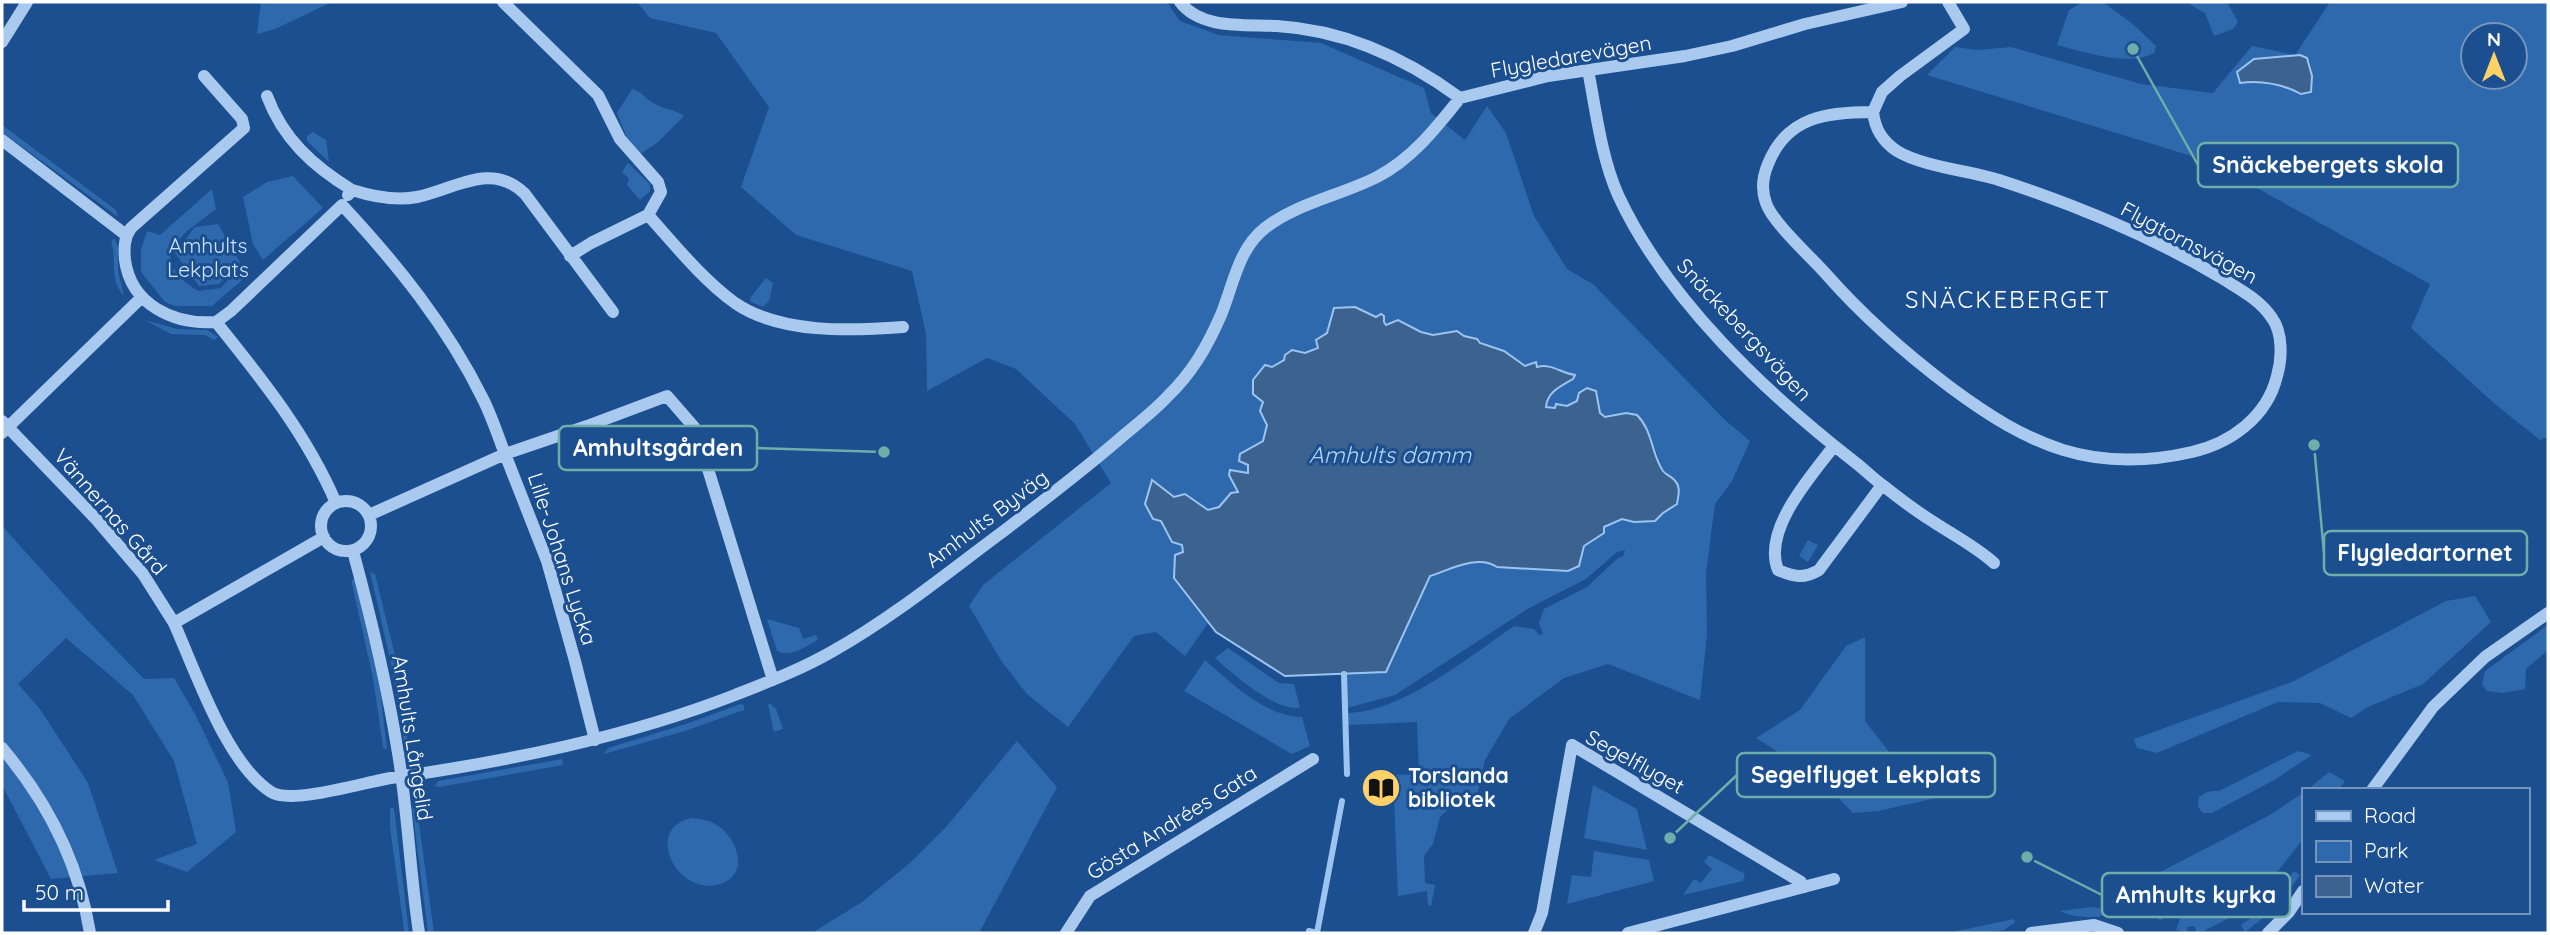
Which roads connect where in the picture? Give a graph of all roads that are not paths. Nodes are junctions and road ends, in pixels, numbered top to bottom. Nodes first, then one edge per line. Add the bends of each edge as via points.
1 (27, 2) edge
2 (503, 2) edge
3 (1180, 2) edge
4 (1902, 2) edge
5 (1948, 2) edge
6 (2, 41) edge
7 (1588, 70) junction
8 (204, 76) dead end
9 (267, 96) dead end
10 (1460, 98) junction
11 (1873, 112) junction
12 (2, 140) edge
13 (352, 190) junction
14 (342, 205) junction
15 (648, 215) junction
16 (126, 234) junction
17 (570, 256) junction
18 (142, 297) junction
19 (612, 312) dead end
20 (216, 321) junction
21 (903, 327) dead end
22 (4, 428) edge
23 (1834, 446) junction
24 (505, 454) junction
25 (1882, 485) junction
26 (336, 503) junction
27 (369, 515) junction
28 (324, 537) junction
29 (353, 551) junction
30 (1994, 563) dead end
31 (2548, 613) edge
32 (174, 622) junction
33 (773, 680) junction
34 (595, 740) junction
35 (2, 748) edge
36 (1313, 759) dead end
37 (401, 777) junction
38 (2373, 788) edge
39 (1834, 879) dead end
40 (1804, 887) junction
41 (2302, 892) edge
42 (90, 933) edge
43 (419, 933) edge
44 (1066, 933) edge
45 (1534, 933) edge
46 (1629, 933) edge
47 (2031, 933) edge
48 (2118, 933) edge
49 (2268, 933) edge

1 - 6 street
2 - 15 street via 598,95 620,139 658,183 661,192
3 - 10 street via 1186,10 1225,23 1300,28 1353,42 1398,58
4 - 7 street, Flygledarevägen via 1732,46
5 - 11 street via 1964,29 1882,92
7 - 10 street, Flygledarevägen
7 - 23 street, Snäckebergsvägen via 1617,192 1656,263 1755,376
8 - 16 street via 242,119 244,128
9 - 13 street via 294,143
10 - 33 street, Amhults Byväg via 1414,152 1378,177 1316,201 1263,229 1239,262 1223,311 1191,373 1073,479 875,624 834,651
11 - 11 street, Flygtornsvägen via 1881,136 1908,157 1997,179 2085,211 2206,269 2262,304 2277,326 2280,360 2272,389 2249,425 2217,446 2122,461 2065,451 2010,429 1935,376 1843,294 1766,206 1762,188 1766,169 1774,148 1788,133 1827,114
12 - 16 street
13 - 14 street
13 - 17 street via 415,198 475,179 506,180 525,194
14 - 20 street
14 - 24 street via 408,279 434,316 484,400
15 - 17 street
15 - 21 street via 721,291 748,309 785,323 821,329
16 - 18 street via 127,271
17 - 19 street
18 - 20 street via 165,314 188,321
18 - 22 street
20 - 26 street via 276,396
22 - 32 street, Vännernas Gård via 96,519 143,574
23 - 25 street, Snäckebergsvägen
23 - 25 street via 1796,494 1775,548 1778,570 1807,577 1819,570
24 - 27 street, Lille-Johans Lycka
24 - 33 street via 667,396 694,427 700,443
24 - 34 street, Lille-Johans Lycka via 550,571
25 - 30 street, Snäckebergsvägen
26 - 27 street via 351,501
26 - 28 street via 322,520
27 - 29 street via 369,538
28 - 29 street via 336,549
28 - 32 street
29 - 37 street, Amhults Långelid via 375,630
31 - 38 street via 2484,657 2433,707
32 - 37 street, Vännernas Gård via 228,742 274,795 292,798
33 - 34 street, Amhults Byväg via 695,710
34 - 37 street, Amhults Byväg
35 - 42 street via 58,834 79,886
36 - 44 street, Gösta Andrées Gata via 1090,897
37 - 43 street, Amhults Långelid
39 - 40 street
40 - 45 street, Segelflyget via 1572,745 1542,913
40 - 46 street
41 - 49 street
47 - 48 street via 2094,925

